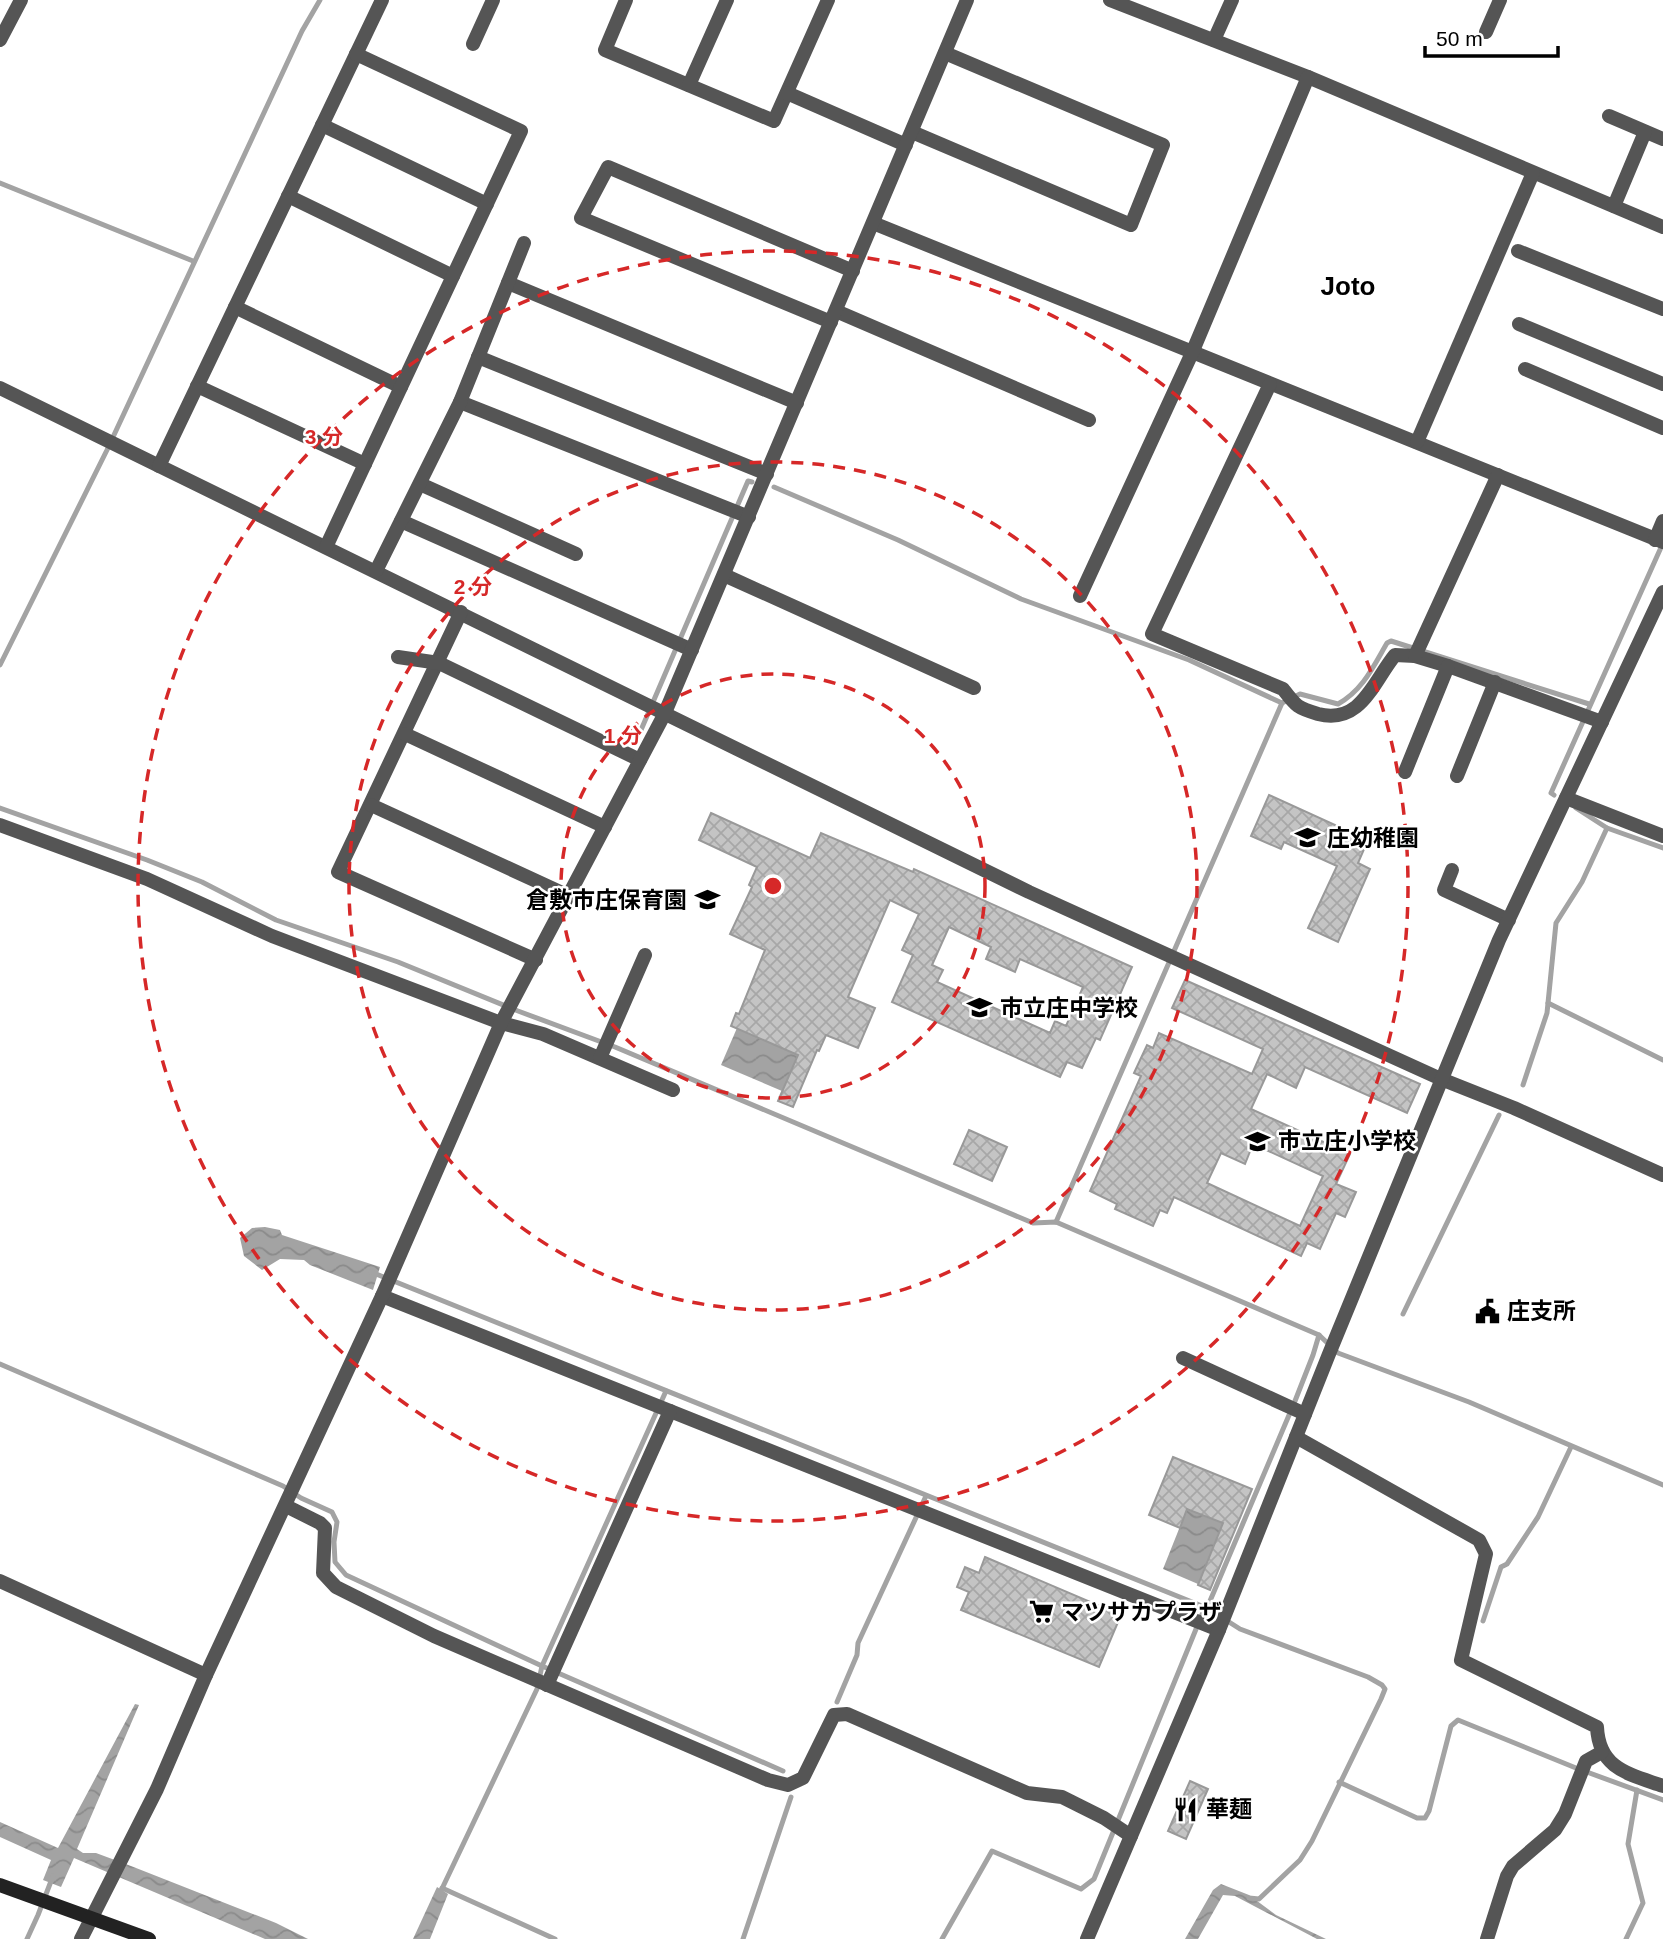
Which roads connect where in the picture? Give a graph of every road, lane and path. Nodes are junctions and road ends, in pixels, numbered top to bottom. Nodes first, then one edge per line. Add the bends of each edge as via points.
1 (21, 0) edge
2 (382, 0) edge
3 (493, 0) edge
4 (626, 0) edge
5 (727, 0) edge
6 (828, 0) edge
7 (967, 0) edge
8 (1110, 0) edge
9 (1232, 0) edge
10 (1500, 0) edge
11 (1139, 5) edge
12 (1486, 32) dead end
13 (0, 40) edge
14 (1214, 40) junction
15 (473, 44) dead end
16 (945, 53) junction
17 (356, 54) junction
18 (1308, 77) junction
19 (689, 85) junction
20 (787, 93) junction
21 (1609, 116) dead end
22 (322, 125) junction
23 (1645, 132) junction
24 (909, 139) junction
25 (1663, 139) edge
26 (1533, 173) junction
27 (288, 196) junction
28 (487, 204) junction
29 (1614, 206) junction
30 (873, 223) junction
31 (1663, 227) edge
32 (524, 243) dead end
33 (1518, 251) dead end
34 (853, 271) junction
35 (453, 276) junction
36 (508, 283) junction
37 (235, 307) junction
38 (1663, 309) edge
39 (834, 316) junction
40 (1519, 324) dead end
41 (1192, 353) junction
42 (478, 357) junction
43 (1525, 369) dead end
44 (1270, 384) junction
45 (1663, 384) edge
46 (197, 386) junction
47 (401, 387) junction
48 (0, 388) edge
49 (460, 402) junction
50 (797, 403) junction
51 (1088, 420) dead end
52 (1663, 428) edge
53 (1417, 442) junction
54 (365, 464) junction
55 (159, 466) junction
56 (767, 474) junction
57 (1498, 475) junction
58 (420, 484) junction
59 (739, 513) junction
60 (401, 521) junction
61 (1663, 522) edge
62 (1659, 541) edge
63 (326, 547) junction
64 (576, 555) dead end
65 (376, 571) junction
66 (724, 575) junction
67 (1663, 592) edge
68 (1080, 596) dead end
69 (461, 612) junction
70 (683, 647) junction
71 (1418, 651) junction
72 (398, 657) dead end
73 (439, 663) junction
74 (1448, 666) junction
75 (1495, 682) junction
76 (974, 688) dead end
77 (656, 710) junction
78 (1589, 717) junction
79 (405, 734) junction
80 (640, 760) junction
81 (1405, 772) dead end
82 (1457, 776) dead end
83 (1566, 798) junction
84 (371, 805) junction
85 (0, 825) edge
86 (606, 827) junction
87 (1663, 836) edge
88 (1452, 870) dead end
89 (569, 897) junction
90 (1509, 919) junction
91 (645, 955) dead end
92 (536, 960) junction
93 (504, 1017) junction
94 (601, 1055) junction
95 (1441, 1079) junction
96 (673, 1090) dead end
97 (1663, 1175) edge
98 (386, 1285) junction
99 (1183, 1358) dead end
100 (663, 1408) junction
101 (1296, 1410) junction
102 (1296, 1437) junction
103 (290, 1497) junction
104 (0, 1581) edge
105 (1223, 1622) junction
106 (206, 1675) junction
107 (546, 1677) junction
108 (1602, 1752) junction
109 (1663, 1786) edge
110 (1121, 1830) junction
111 (0, 1885) edge
112 (91, 1919) junction
113 (81, 1939) edge
114 (149, 1939) edge
115 (1087, 1939) edge
116 (1487, 1939) edge

1 - 13 street
2 - 17 street
3 - 15 street
4 - 19 street via 605,50
5 - 19 street
6 - 20 street
7 - 16 street
8 - 11 street
9 - 14 street
10 - 12 street
11 - 14 street
14 - 18 street
16 - 24 street
16 - 24 street via 1163,145 1131,225
17 - 22 street
17 - 28 street via 521,131
18 - 26 street
18 - 41 street
19 - 20 street via 774,121
20 - 24 street
21 - 23 street
22 - 27 street
22 - 28 street
23 - 25 street
23 - 29 street
24 - 30 street
26 - 29 street
26 - 53 street
27 - 35 street
27 - 37 street
28 - 35 street
29 - 31 street
30 - 34 street
30 - 41 street
32 - 36 street
33 - 38 street
34 - 39 street
34 - 39 street via 608,167 581,218
35 - 47 street
36 - 42 street
36 - 50 street
37 - 46 street
37 - 47 street
39 - 50 street
39 - 51 street
40 - 45 street
41 - 44 street
41 - 68 street
42 - 49 street
42 - 56 street
43 - 52 street
44 - 53 street
44 - 71 street via 1152,634 1283,690 1297,707 1331,717 1357,708 1395,655
46 - 54 street
46 - 55 street
47 - 54 street
48 - 55 street
49 - 58 street
49 - 59 street
50 - 56 street
53 - 57 street
54 - 63 street
55 - 63 street
56 - 59 street
57 - 62 street
57 - 71 street
58 - 60 street
58 - 64 street
59 - 66 street
60 - 65 street
60 - 70 street
61 - 62 street
63 - 65 street
65 - 69 street
66 - 70 street
66 - 76 street
67 - 78 street
69 - 73 street
69 - 77 street
70 - 77 street
71 - 74 street
72 - 73 street
73 - 79 street
73 - 80 street
74 - 75 street
74 - 81 street
75 - 78 street
75 - 82 street
77 - 80 street
77 - 95 street via 1029,892
78 - 83 street
79 - 84 street
79 - 86 street
80 - 86 street
83 - 87 street
83 - 90 street
84 - 89 street
84 - 92 street via 338,872
85 - 93 street via 147,879 272,936
86 - 89 street
88 - 90 street via 1444,890
89 - 92 street
90 - 95 street
91 - 94 street
92 - 93 street
93 - 94 street
93 - 98 street
94 - 96 street
95 - 97 street
95 - 101 street via 1329,1354
98 - 100 street
98 - 103 street
99 - 101 street
100 - 105 street via 1200,1622
100 - 107 street
101 - 102 street
102 - 105 street
102 - 108 street via 1479,1541 1486,1554 1461,1660 1597,1727
103 - 106 street
103 - 107 street via 325,1528 323,1573 336,1587 434,1636
104 - 106 street
105 - 110 street
106 - 112 street via 157,1789
107 - 110 street via 768,1780 788,1785 803,1778 834,1715 848,1714 1027,1793 1062,1797
108 - 109 street via 1622,1771
108 - 116 street via 1586,1761 1555,1830 1513,1866
110 - 115 street
111 - 112 main road
112 - 113 street
112 - 114 main road

